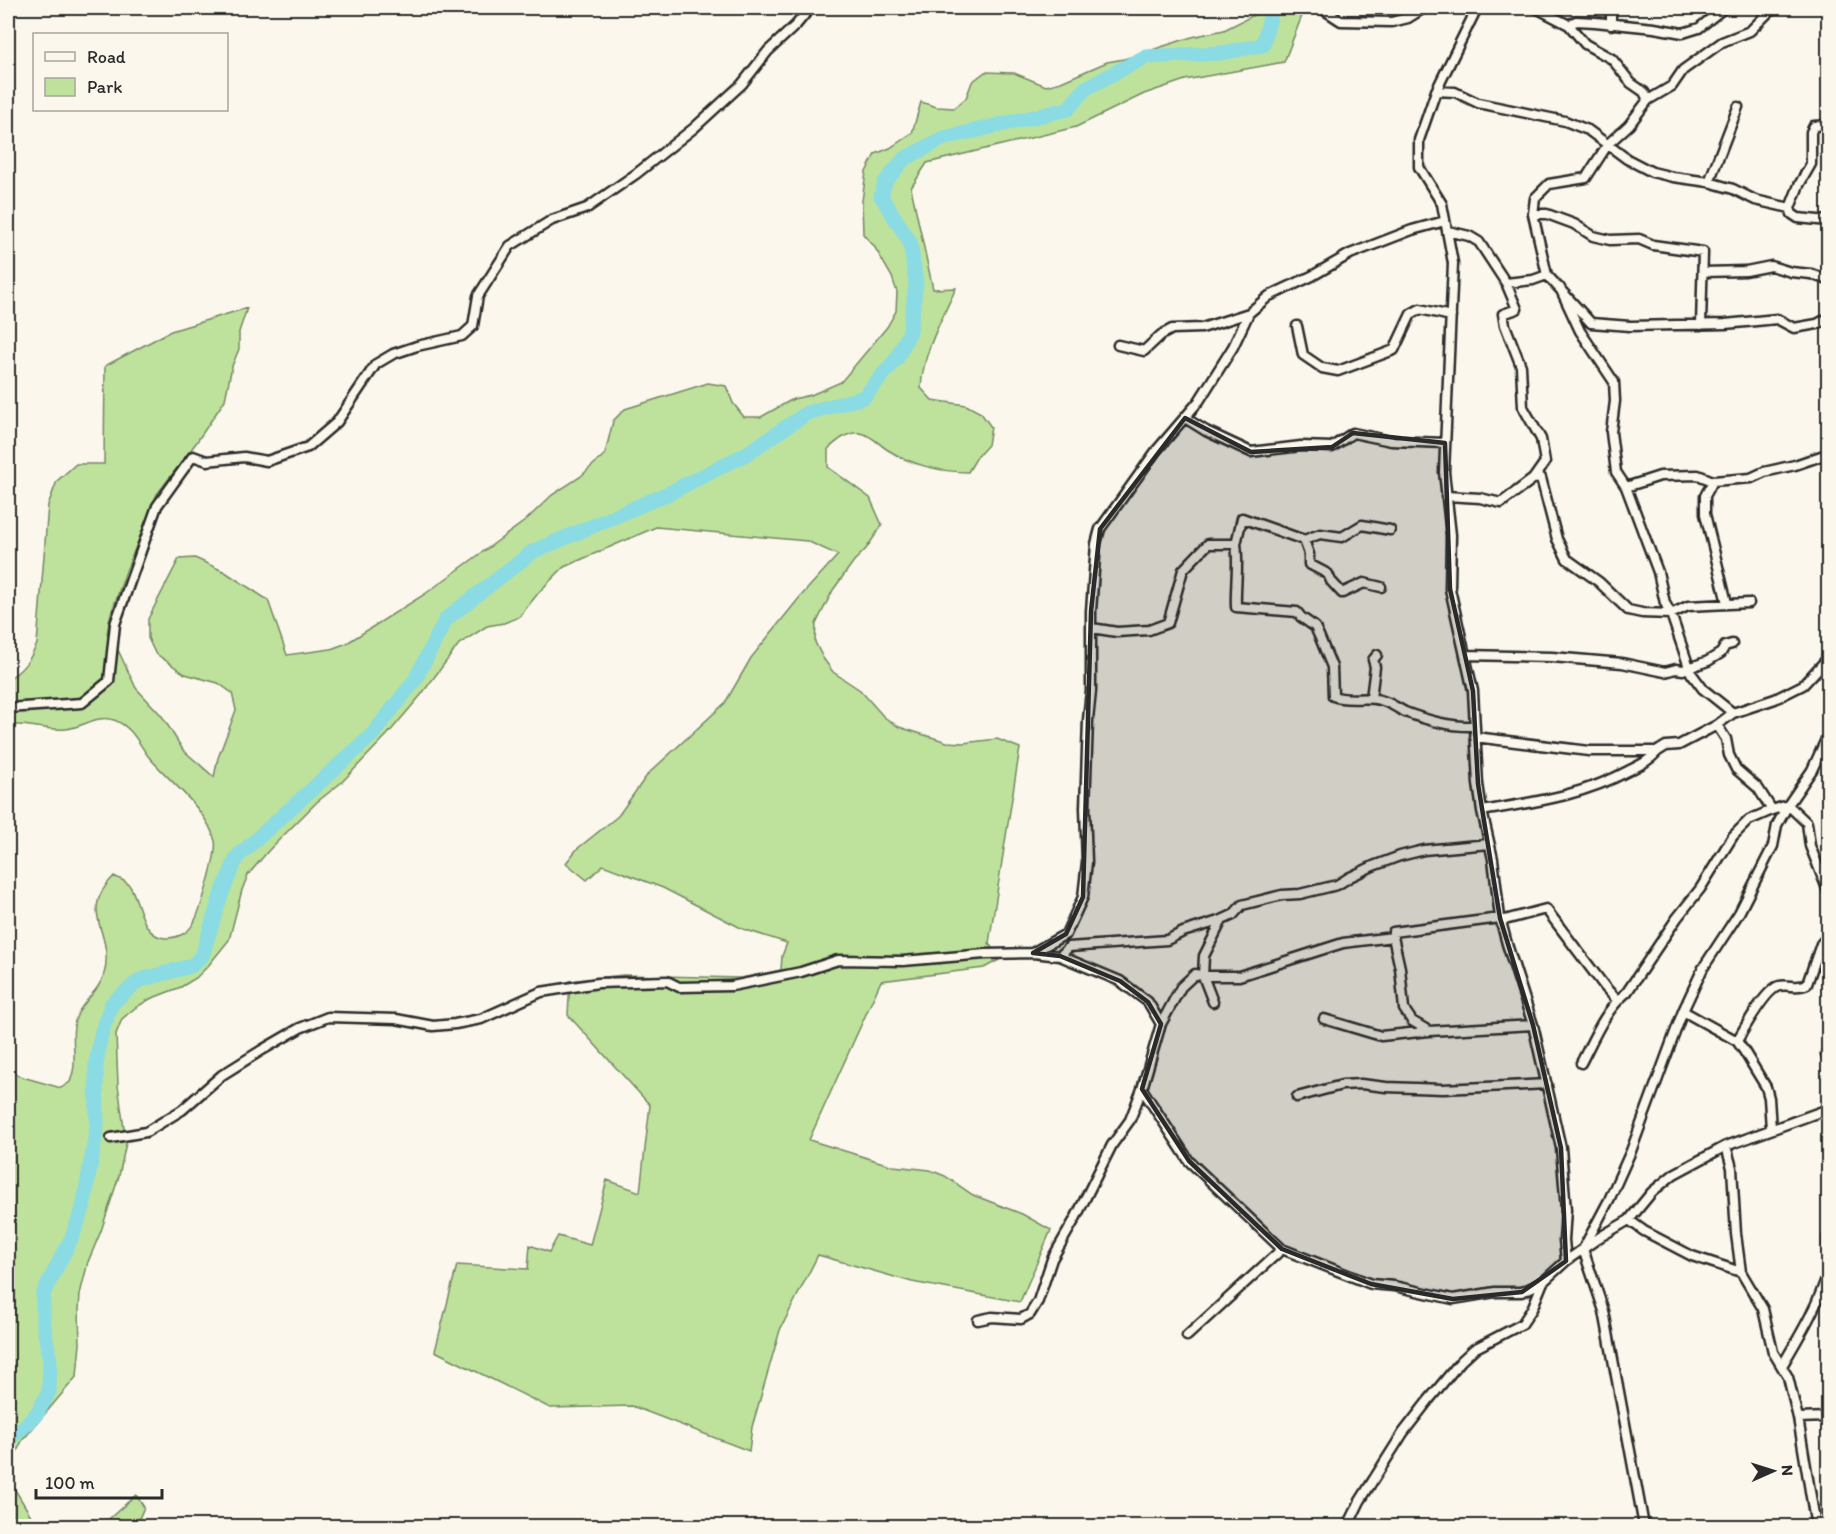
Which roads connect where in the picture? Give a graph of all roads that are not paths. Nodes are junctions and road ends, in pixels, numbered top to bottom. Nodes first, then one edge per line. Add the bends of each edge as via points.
1 (810, 8) edge
2 (1321, 8) edge
3 (1424, 8) edge
4 (1477, 8) edge
5 (1536, 8) edge
6 (1611, 8) edge
7 (1724, 8) edge
8 (1773, 8) edge
9 (1569, 25) junction
10 (1611, 25) junction
11 (1436, 91) junction
12 (1648, 100) junction
13 (1738, 106) dead end
14 (1828, 125) edge
15 (1608, 144) junction
16 (1709, 182) junction
17 (1790, 208) junction
18 (1533, 213) junction
19 (1445, 221) junction
20 (1828, 221) edge
21 (1448, 231) junction
22 (1702, 272) junction
23 (1547, 276) junction
24 (1828, 279) edge
25 (1506, 283) junction
26 (1560, 288) junction
27 (1249, 313) junction
28 (1451, 316) junction
29 (1828, 318) edge
30 (1701, 325) junction
31 (1298, 326) dead end
32 (1118, 345) dead end
33 (1185, 418) junction
34 (1445, 442) junction
35 (1828, 455) edge
36 (1533, 479) junction
37 (1713, 481) junction
38 (1626, 487) junction
39 (1446, 496) junction
40 (1390, 530) dead end
41 (1304, 540) junction
42 (1236, 544) junction
43 (1381, 587) dead end
44 (1727, 603) junction
45 (1749, 603) dead end
46 (1671, 614) junction
47 (1092, 628) junction
48 (1732, 644) dead end
49 (1377, 655) dead end
50 (1466, 655) junction
51 (1828, 658) edge
52 (1689, 667) junction
53 (1371, 698) junction
54 (8, 708) edge
55 (1733, 713) junction
56 (1717, 725) junction
57 (1474, 726) junction
58 (1828, 735) edge
59 (1475, 737) junction
60 (1826, 745) edge
61 (1658, 751) junction
62 (1788, 804) junction
63 (1773, 810) junction
64 (1482, 811) junction
65 (1489, 844) junction
66 (1828, 891) edge
67 (1501, 919) junction
68 (1222, 920) junction
69 (1828, 936) edge
70 (1394, 937) junction
71 (1033, 953) junction
72 (1060, 956) junction
73 (1203, 976) junction
74 (1617, 1000) junction
75 (1213, 1002) dead end
76 (1683, 1011) junction
77 (1324, 1019) dead end
78 (1161, 1024) junction
79 (1533, 1025) junction
80 (1429, 1031) junction
81 (1737, 1041) junction
82 (1828, 1047) edge
83 (1828, 1060) edge
84 (1581, 1063) dead end
85 (1547, 1084) junction
86 (1142, 1089) junction
87 (1297, 1097) dead end
88 (1828, 1109) edge
89 (1771, 1129) junction
90 (111, 1138) dead end
91 (1726, 1146) junction
92 (1629, 1220) junction
93 (1828, 1237) edge
94 (1282, 1249) junction
95 (1582, 1249) junction
96 (1828, 1258) edge
97 (1566, 1261) junction
98 (1741, 1272) junction
99 (1828, 1272) edge
100 (1543, 1282) junction
101 (978, 1320) dead end
102 (1187, 1336) dead end
103 (1782, 1366) junction
104 (1828, 1417) edge
105 (1798, 1418) junction
106 (1348, 1527) edge
107 (1644, 1527) edge
108 (1819, 1527) edge

1 - 54 street via 742,84 694,128 587,208 552,220 510,246 478,296 473,326 462,336 417,346 376,364 337,422 308,447 267,461 244,457 207,461 193,456 157,506 115,624 109,681 82,703
2 - 3 street via 1341,21 1392,22
4 - 11 street
5 - 9 street
6 - 10 street
7 - 10 street via 1699,28 1683,33
8 - 12 street via 1749,31 1722,42 1683,70 1672,86
9 - 10 street via 1575,21
9 - 12 street via 1585,44 1612,59
11 - 15 street via 1455,92 1478,103 1565,122 1588,130
11 - 19 street via 1419,140 1419,167 1442,204
12 - 15 street
13 - 16 street
14 - 17 street via 1814,126 1811,132 1811,164
15 - 16 street via 1652,172
15 - 18 street via 1586,178 1549,184 1535,198
16 - 17 street via 1755,200
17 - 20 street via 1798,218
18 - 22 street via 1547,214 1610,240 1639,239 1653,245 1703,252
18 - 23 street
19 - 21 street
19 - 27 street via 1350,254 1269,296
21 - 25 street via 1479,242
21 - 28 street via 1454,263
22 - 24 street via 1771,266
22 - 30 street
23 - 25 street
23 - 26 street
25 - 36 street via 1517,309 1503,314 1505,325 1521,366 1523,407 1541,439 1545,462
26 - 30 street via 1591,323
26 - 38 street via 1580,331 1614,382 1611,432 1616,472
27 - 32 street via 1202,328 1172,329 1144,351
27 - 33 street via 1233,347
28 - 31 street via 1420,309 1411,314 1394,350 1338,371 1322,368 1303,355
28 - 34 street
29 - 30 street via 1794,328 1777,319
33 - 34 street via 1251,452 1332,447 1353,433 1391,441
33 - 47 street via 1100,529
34 - 39 street
35 - 37 street via 1751,478
36 - 39 street via 1501,503
36 - 46 street via 1541,478 1557,539 1567,559 1628,610
37 - 38 street via 1698,476 1660,476
37 - 44 street via 1705,496 1705,514
38 - 46 street
39 - 50 street via 1451,535 1450,589
40 - 41 street via 1362,525 1342,537 1320,534
41 - 42 street via 1242,518
41 - 43 street via 1309,564 1328,574 1342,593 1364,583
42 - 47 street via 1208,544 1183,570 1168,623 1149,630 1117,632
42 - 53 street via 1236,607 1297,612 1315,627 1320,638 1332,667 1333,696
44 - 45 street
44 - 46 street via 1688,606
46 - 52 street
47 - 71 street via 1083,897 1066,934
48 - 52 street via 1708,661
49 - 53 street via 1373,660
50 - 52 street via 1552,657 1622,663 1665,672
50 - 57 street
51 - 55 street via 1803,685
52 - 55 street via 1703,689
53 - 57 street via 1459,727
55 - 56 street
56 - 61 street
56 - 63 street via 1736,769 1758,788
57 - 59 street
58 - 60 street
59 - 61 street via 1589,752
59 - 64 street
60 - 62 street
61 - 64 street via 1650,760 1578,793
62 - 63 street
62 - 66 street via 1807,823 1810,846
62 - 76 street via 1773,846 1739,914 1703,968
63 - 74 street via 1749,820 1733,836 1700,889 1627,992
64 - 65 street
65 - 67 street
65 - 68 street via 1400,856 1337,885 1242,905
67 - 70 street via 1393,932
67 - 74 street via 1546,909
67 - 79 street
68 - 72 street via 1167,940 1069,947
68 - 73 street via 1204,956
69 - 81 street via 1821,944 1807,984 1779,986 1770,991
70 - 73 street via 1343,943 1239,976
70 - 80 street via 1404,1009 1412,1021
71 - 72 street
71 - 90 street via 903,961 838,960 732,986 679,987 667,981 598,983 542,992 481,1019 433,1026 396,1019 328,1017 300,1028 222,1075 182,1110 146,1132
72 - 78 street via 1120,981 1148,1002
73 - 75 street
73 - 78 street via 1195,974 1181,987
74 - 84 street
76 - 81 street
76 - 95 street via 1631,1151
77 - 80 street via 1381,1036
78 - 86 street
79 - 80 street
79 - 85 street
81 - 89 street via 1766,1087
82 - 83 street
85 - 87 street via 1443,1089 1361,1084
85 - 97 street via 1564,1172
86 - 94 street via 1189,1161
86 - 101 street via 1130,1120 1112,1145 1052,1259 1030,1314 1021,1319
88 - 89 street
89 - 91 street
91 - 92 street via 1674,1174 1652,1192
91 - 98 street via 1732,1168
92 - 95 street
92 - 98 street via 1692,1256
93 - 96 street
94 - 100 street via 1371,1284 1453,1299 1522,1292
94 - 102 street
95 - 97 street
95 - 107 street via 1604,1311
97 - 100 street
98 - 103 street via 1763,1309 1773,1352
99 - 103 street via 1822,1294
100 - 106 street via 1522,1324 1474,1348 1426,1402 1360,1501
103 - 105 street
104 - 105 street
105 - 108 street

